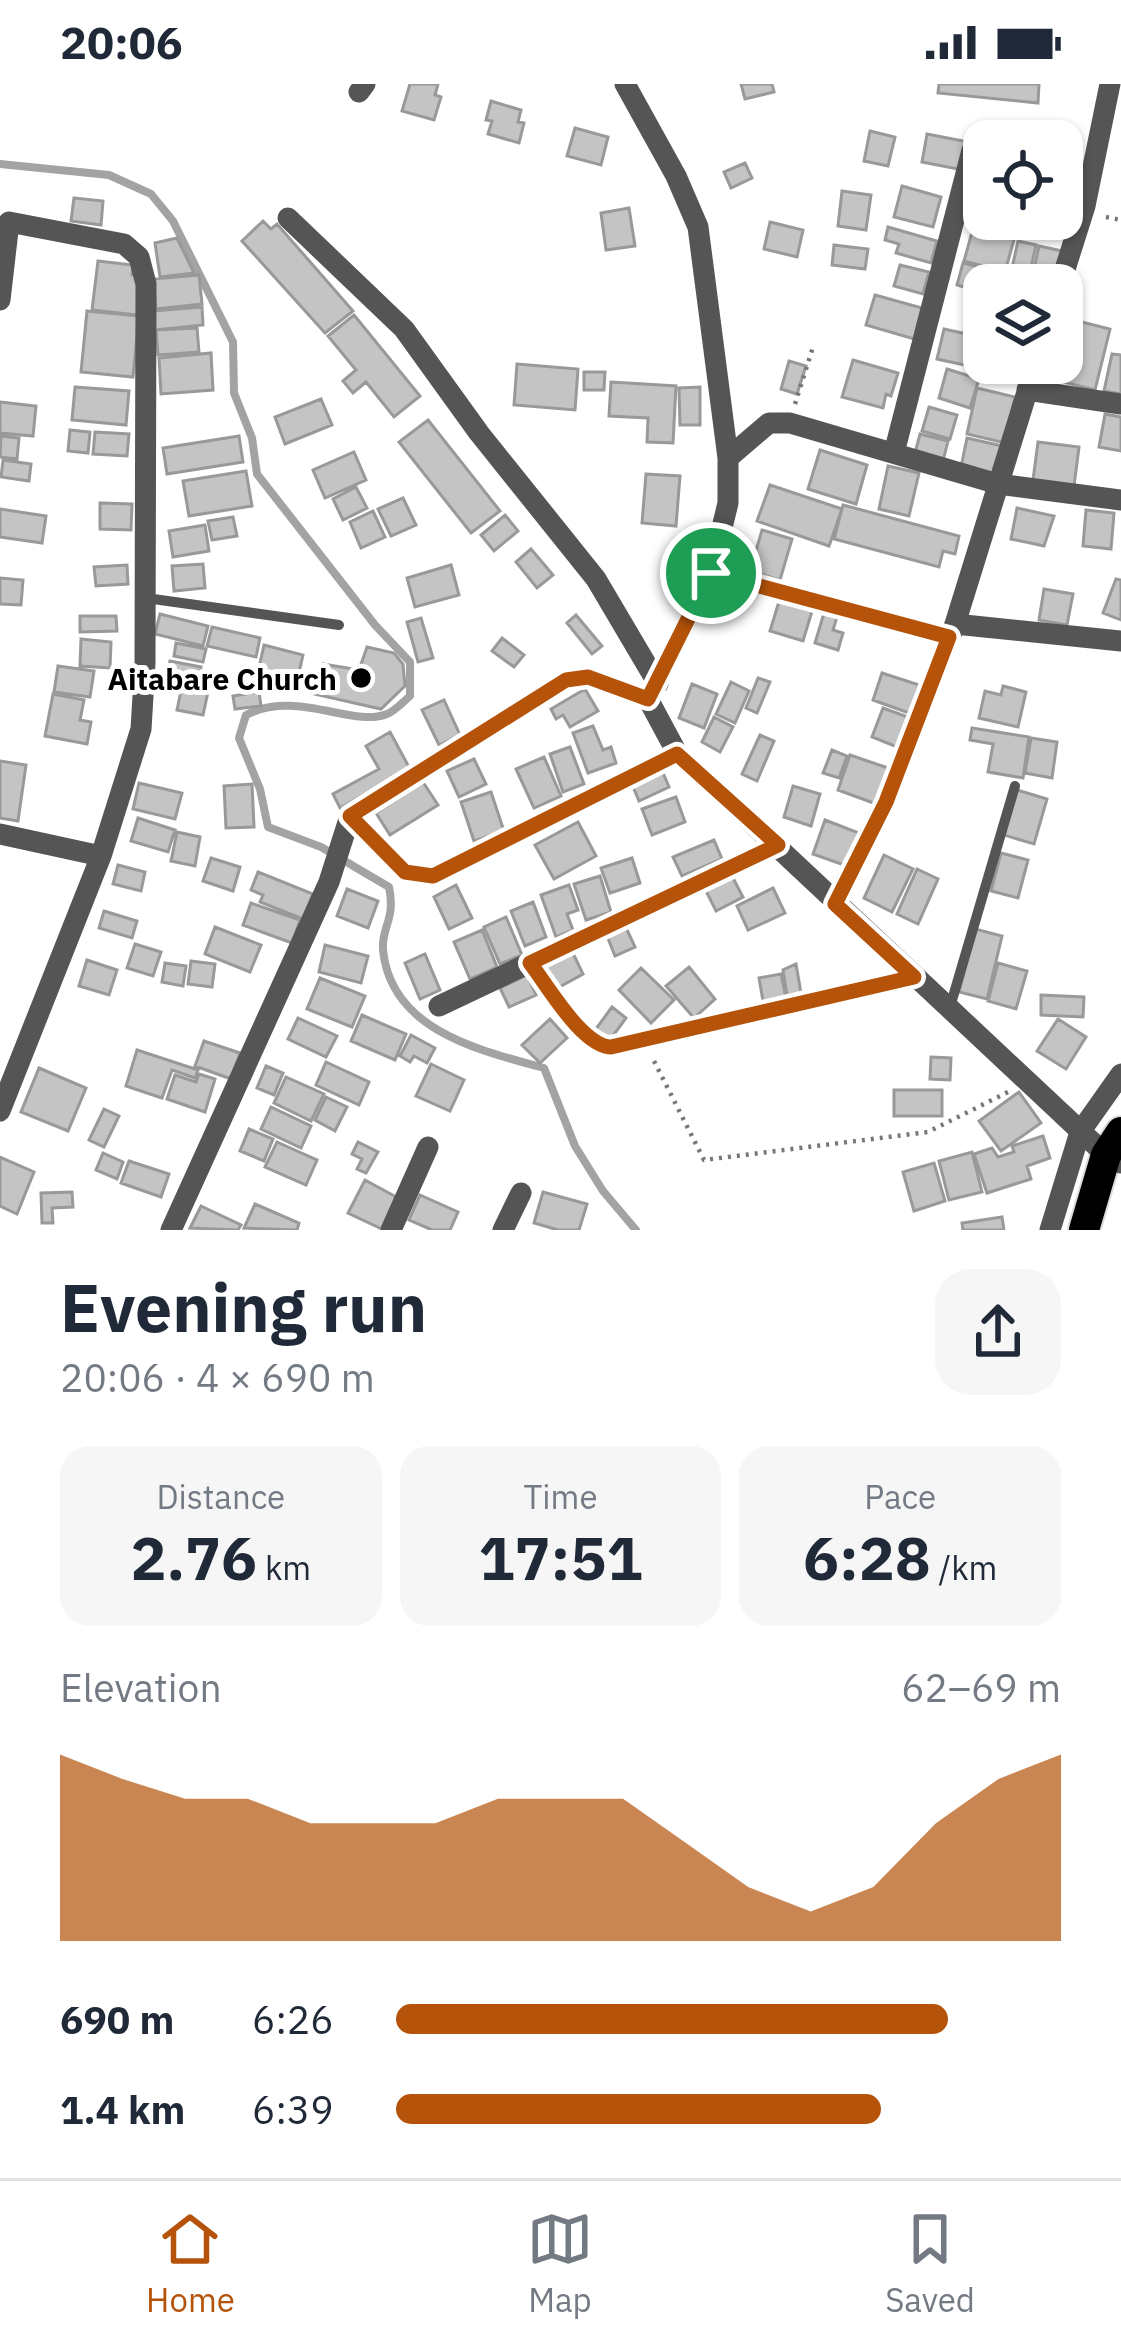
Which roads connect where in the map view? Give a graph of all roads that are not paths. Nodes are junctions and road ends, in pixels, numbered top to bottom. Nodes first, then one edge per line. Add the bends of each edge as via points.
1 (625, 84) edge
2 (1110, 84) edge
3 (1111, 130) edge
4 (963, 185) edge
5 (288, 218) dead end
6 (1067, 264) edge
7 (0, 300) edge
8 (1029, 384) edge
9 (1027, 390) junction
10 (1121, 404) edge
11 (894, 453) junction
12 (728, 458) junction
13 (998, 484) junction
14 (1121, 500) edge
15 (711, 573) junction
16 (142, 597) junction
17 (339, 625) dead end
18 (952, 630) junction
19 (1121, 641) edge
20 (653, 691) junction
21 (677, 754) junction
22 (1016, 786) dead end
23 (345, 825) junction
24 (0, 834) edge
25 (778, 845) junction
26 (101, 856) junction
27 (835, 904) junction
28 (530, 963) junction
29 (914, 977) junction
30 (440, 1006) dead end
31 (950, 1011) junction
32 (1121, 1073) edge
33 (0, 1111) edge
34 (1080, 1132) junction
35 (428, 1147) dead end
36 (1116, 1150) edge
37 (521, 1193) dead end
38 (171, 1230) edge
39 (391, 1230) edge
40 (503, 1230) edge
41 (1050, 1230) edge
42 (1084, 1230) edge

1 - 12 street via 698,227
2 - 3 street
3 - 6 street
4 - 11 street
5 - 20 street via 404,329 596,579
7 - 16 street via 9,222 124,244 139,256 146,284
8 - 9 street
9 - 10 street
9 - 13 street
11 - 12 street via 780,422
11 - 13 street
12 - 15 street via 728,502
13 - 14 street
13 - 18 street
15 - 18 street
15 - 20 street
16 - 17 lane
16 - 26 street via 141,729
18 - 19 street
18 - 27 street via 886,802
20 - 21 street
20 - 23 street via 566,680
21 - 23 street via 433,876 405,872
21 - 25 street
22 - 31 lane
23 - 38 street via 328,881
24 - 26 street
25 - 27 street
25 - 28 street
26 - 33 street
27 - 29 street
28 - 29 street via 599,1046
28 - 30 street
29 - 31 street
31 - 34 street
32 - 34 street
34 - 36 street
34 - 41 street
35 - 39 street
36 - 42 main road
37 - 40 street

